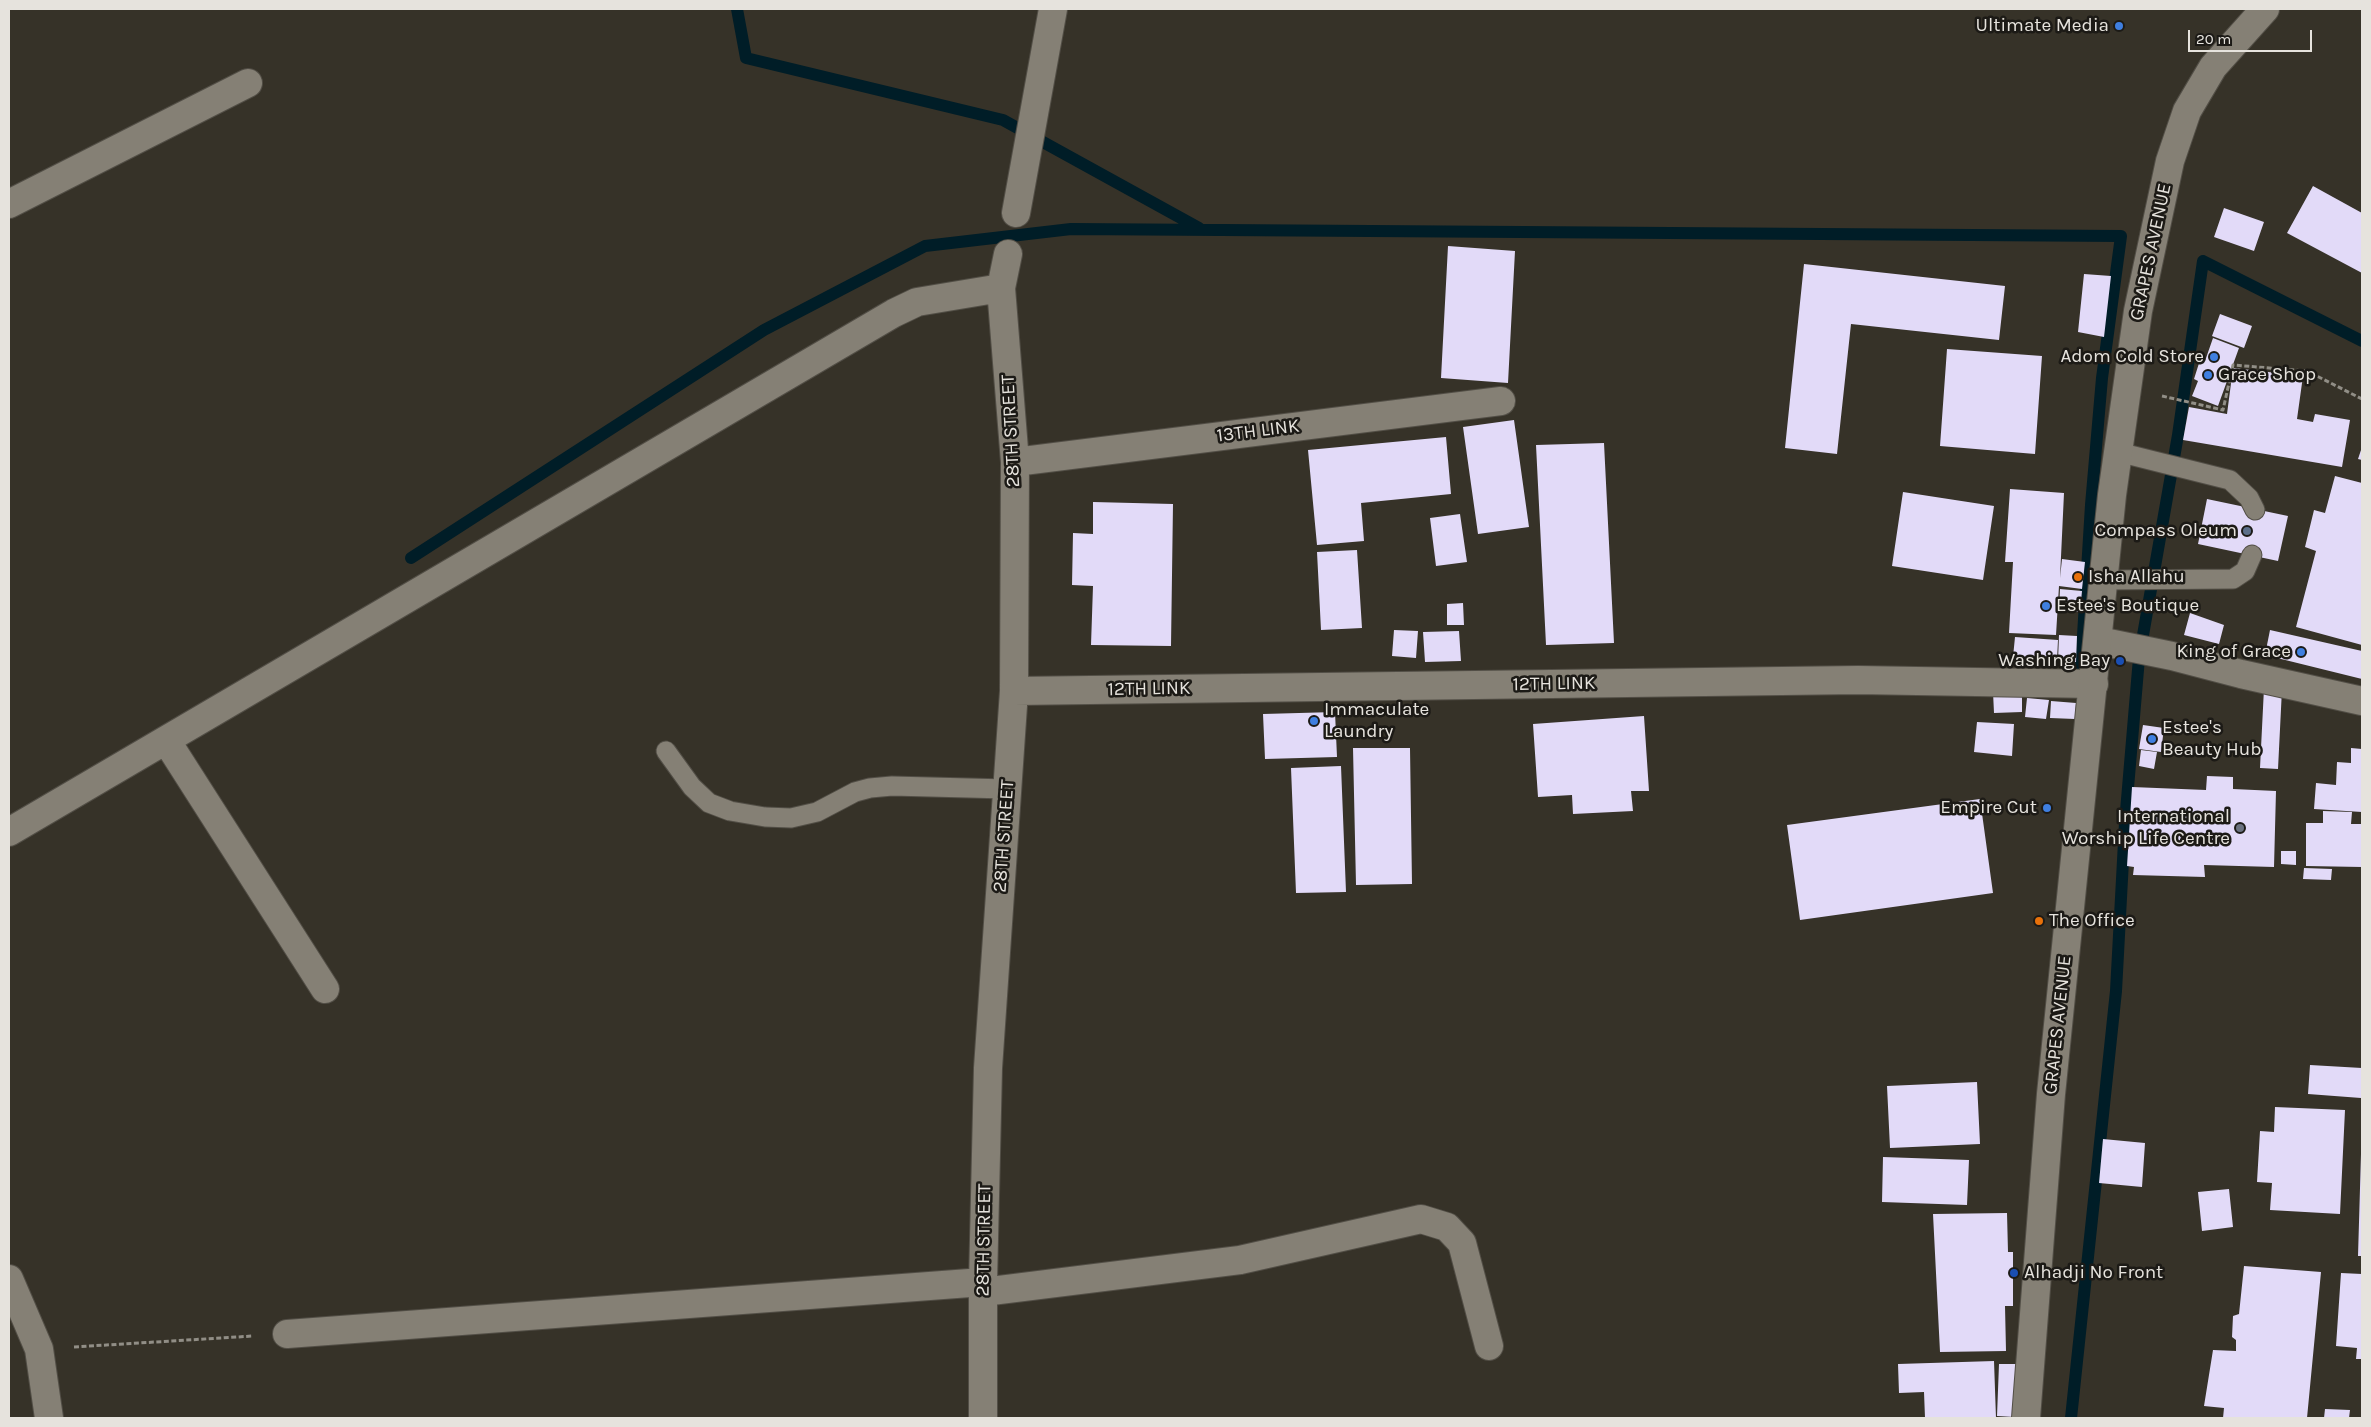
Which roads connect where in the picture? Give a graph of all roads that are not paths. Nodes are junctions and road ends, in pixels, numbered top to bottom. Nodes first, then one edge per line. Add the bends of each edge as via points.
1 (1053, 9) edge
2 (2265, 9) edge
3 (248, 84) dead end
4 (9, 204) edge
5 (1016, 212) dead end
6 (1008, 254) dead end
7 (1002, 288) junction
8 (1501, 401) dead end
9 (2118, 452) junction
10 (1015, 462) junction
11 (2255, 510) dead end
12 (2252, 555) dead end
13 (2104, 580) junction
14 (2098, 641) junction
15 (2094, 684) junction
16 (1014, 691) junction
17 (2362, 700) edge
18 (166, 740) junction
19 (666, 751) dead end
20 (1007, 789) junction
21 (9, 832) edge
22 (325, 989) dead end
23 (9, 1279) edge
24 (983, 1287) junction
25 (287, 1334) road end
26 (1489, 1346) dead end
27 (49, 1418) edge
28 (983, 1418) edge
29 (2026, 1418) edge

1 - 5 street
2 - 9 street, GRAPES AVENUE via 2213,67 2187,111 2170,161 2138,311
3 - 4 street
6 - 7 street, 28TH STREET
7 - 10 street, 28TH STREET
7 - 18 street via 917,302 894,313
8 - 10 street, 13TH LINK
9 - 11 lane via 2230,480 2249,498
9 - 13 street, GRAPES AVENUE
10 - 16 street, 28TH STREET
12 - 13 lane via 2245,571 2233,579
13 - 14 street, GRAPES AVENUE
14 - 15 street, GRAPES AVENUE
14 - 17 street
15 - 16 street, 12TH LINK via 1858,680
15 - 29 street, GRAPES AVENUE via 2050,1094
16 - 20 street, 28TH STREET
18 - 21 street
18 - 22 street
19 - 20 lane via 692,787 709,803 730,811 765,817 791,818 817,812 855,792 870,788
20 - 24 street, 28TH STREET via 988,1068
23 - 27 street via 39,1349
24 - 25 street
24 - 26 street via 1240,1260 1420,1219 1447,1227 1462,1243
24 - 28 street, 28TH STREET

